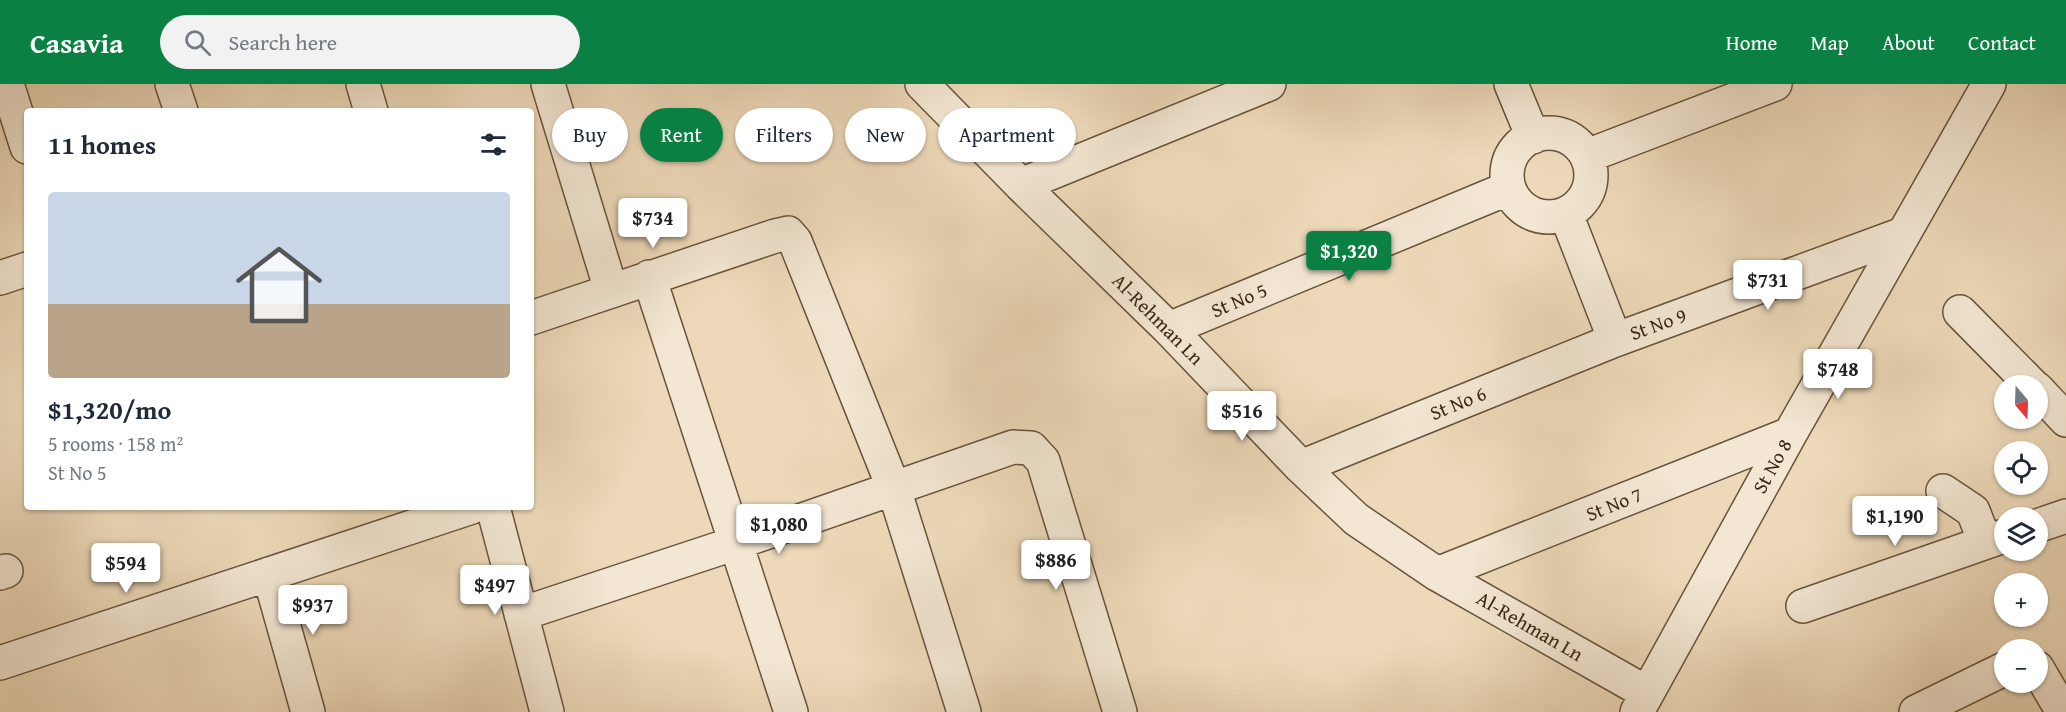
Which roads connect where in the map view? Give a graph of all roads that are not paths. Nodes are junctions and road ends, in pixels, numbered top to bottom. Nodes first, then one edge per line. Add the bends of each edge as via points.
1 (7, 84) edge
2 (172, 84) edge
3 (363, 84) edge
4 (548, 84) edge
5 (922, 84) edge
6 (1269, 84) edge
7 (1511, 84) edge
8 (1775, 84) edge
9 (1989, 84) edge
10 (180, 108) edge
11 (370, 108) edge
12 (1533, 137) junction
13 (18, 148) edge
14 (1587, 156) junction
15 (1021, 185) junction
16 (1509, 188) junction
17 (1566, 214) junction
18 (1903, 234) junction
19 (24, 270) edge
20 (649, 277) junction
21 (0, 278) edge
22 (611, 290) junction
23 (1960, 312) dead end
24 (534, 317) edge
25 (1169, 329) junction
26 (1615, 340) junction
27 (2022, 375) edge
28 (2048, 401) edge
29 (2066, 420) edge
30 (1790, 434) junction
31 (1301, 467) junction
32 (894, 489) junction
33 (1943, 491) dead end
34 (463, 510) edge
35 (494, 510) edge
36 (2066, 516) edge
37 (2048, 522) edge
38 (1994, 538) edge
39 (1994, 539) edge
40 (736, 543) junction
41 (269, 574) junction
42 (1437, 574) junction
43 (1803, 606) dead end
44 (520, 614) junction
45 (0, 663) edge
46 (1994, 674) edge
47 (2048, 687) edge
48 (1642, 703) edge
49 (308, 712) edge
50 (547, 712) edge
51 (791, 712) edge
52 (964, 712) edge
53 (1120, 712) edge
54 (1916, 712) edge
55 (2063, 712) edge

1 - 13 street
2 - 10 street
3 - 11 street
4 - 22 street
5 - 15 street, Al-Rehman Ln
6 - 15 street
7 - 12 street
8 - 14 street
9 - 18 street, St No 8
12 - 14 street via 1551,134 1570,138
12 - 16 street via 1522,144 1509,164
14 - 17 street via 1591,183 1586,196
15 - 25 street, Al-Rehman Ln
16 - 17 street via 1516,201 1538,216
16 - 25 street, St No 5
17 - 26 street
18 - 26 street, St No 9
18 - 30 street, St No 8
19 - 21 street
20 - 22 street
20 - 32 street via 788,233 795,240
20 - 40 street
22 - 24 street
23 - 27 street
25 - 31 street, Al-Rehman Ln
26 - 31 street, St No 6
28 - 29 street
30 - 42 street, St No 7
30 - 48 street, St No 8
31 - 42 street, Al-Rehman Ln via 1356,519
32 - 40 street
32 - 52 street
32 - 53 street via 1013,447 1031,448 1042,461
33 - 38 street via 1973,511
34 - 41 street
35 - 44 street
36 - 37 street
39 - 43 street
40 - 44 street
40 - 51 street
41 - 45 street
41 - 49 street
42 - 48 street, Al-Rehman Ln
44 - 50 street
46 - 54 street
47 - 55 street

